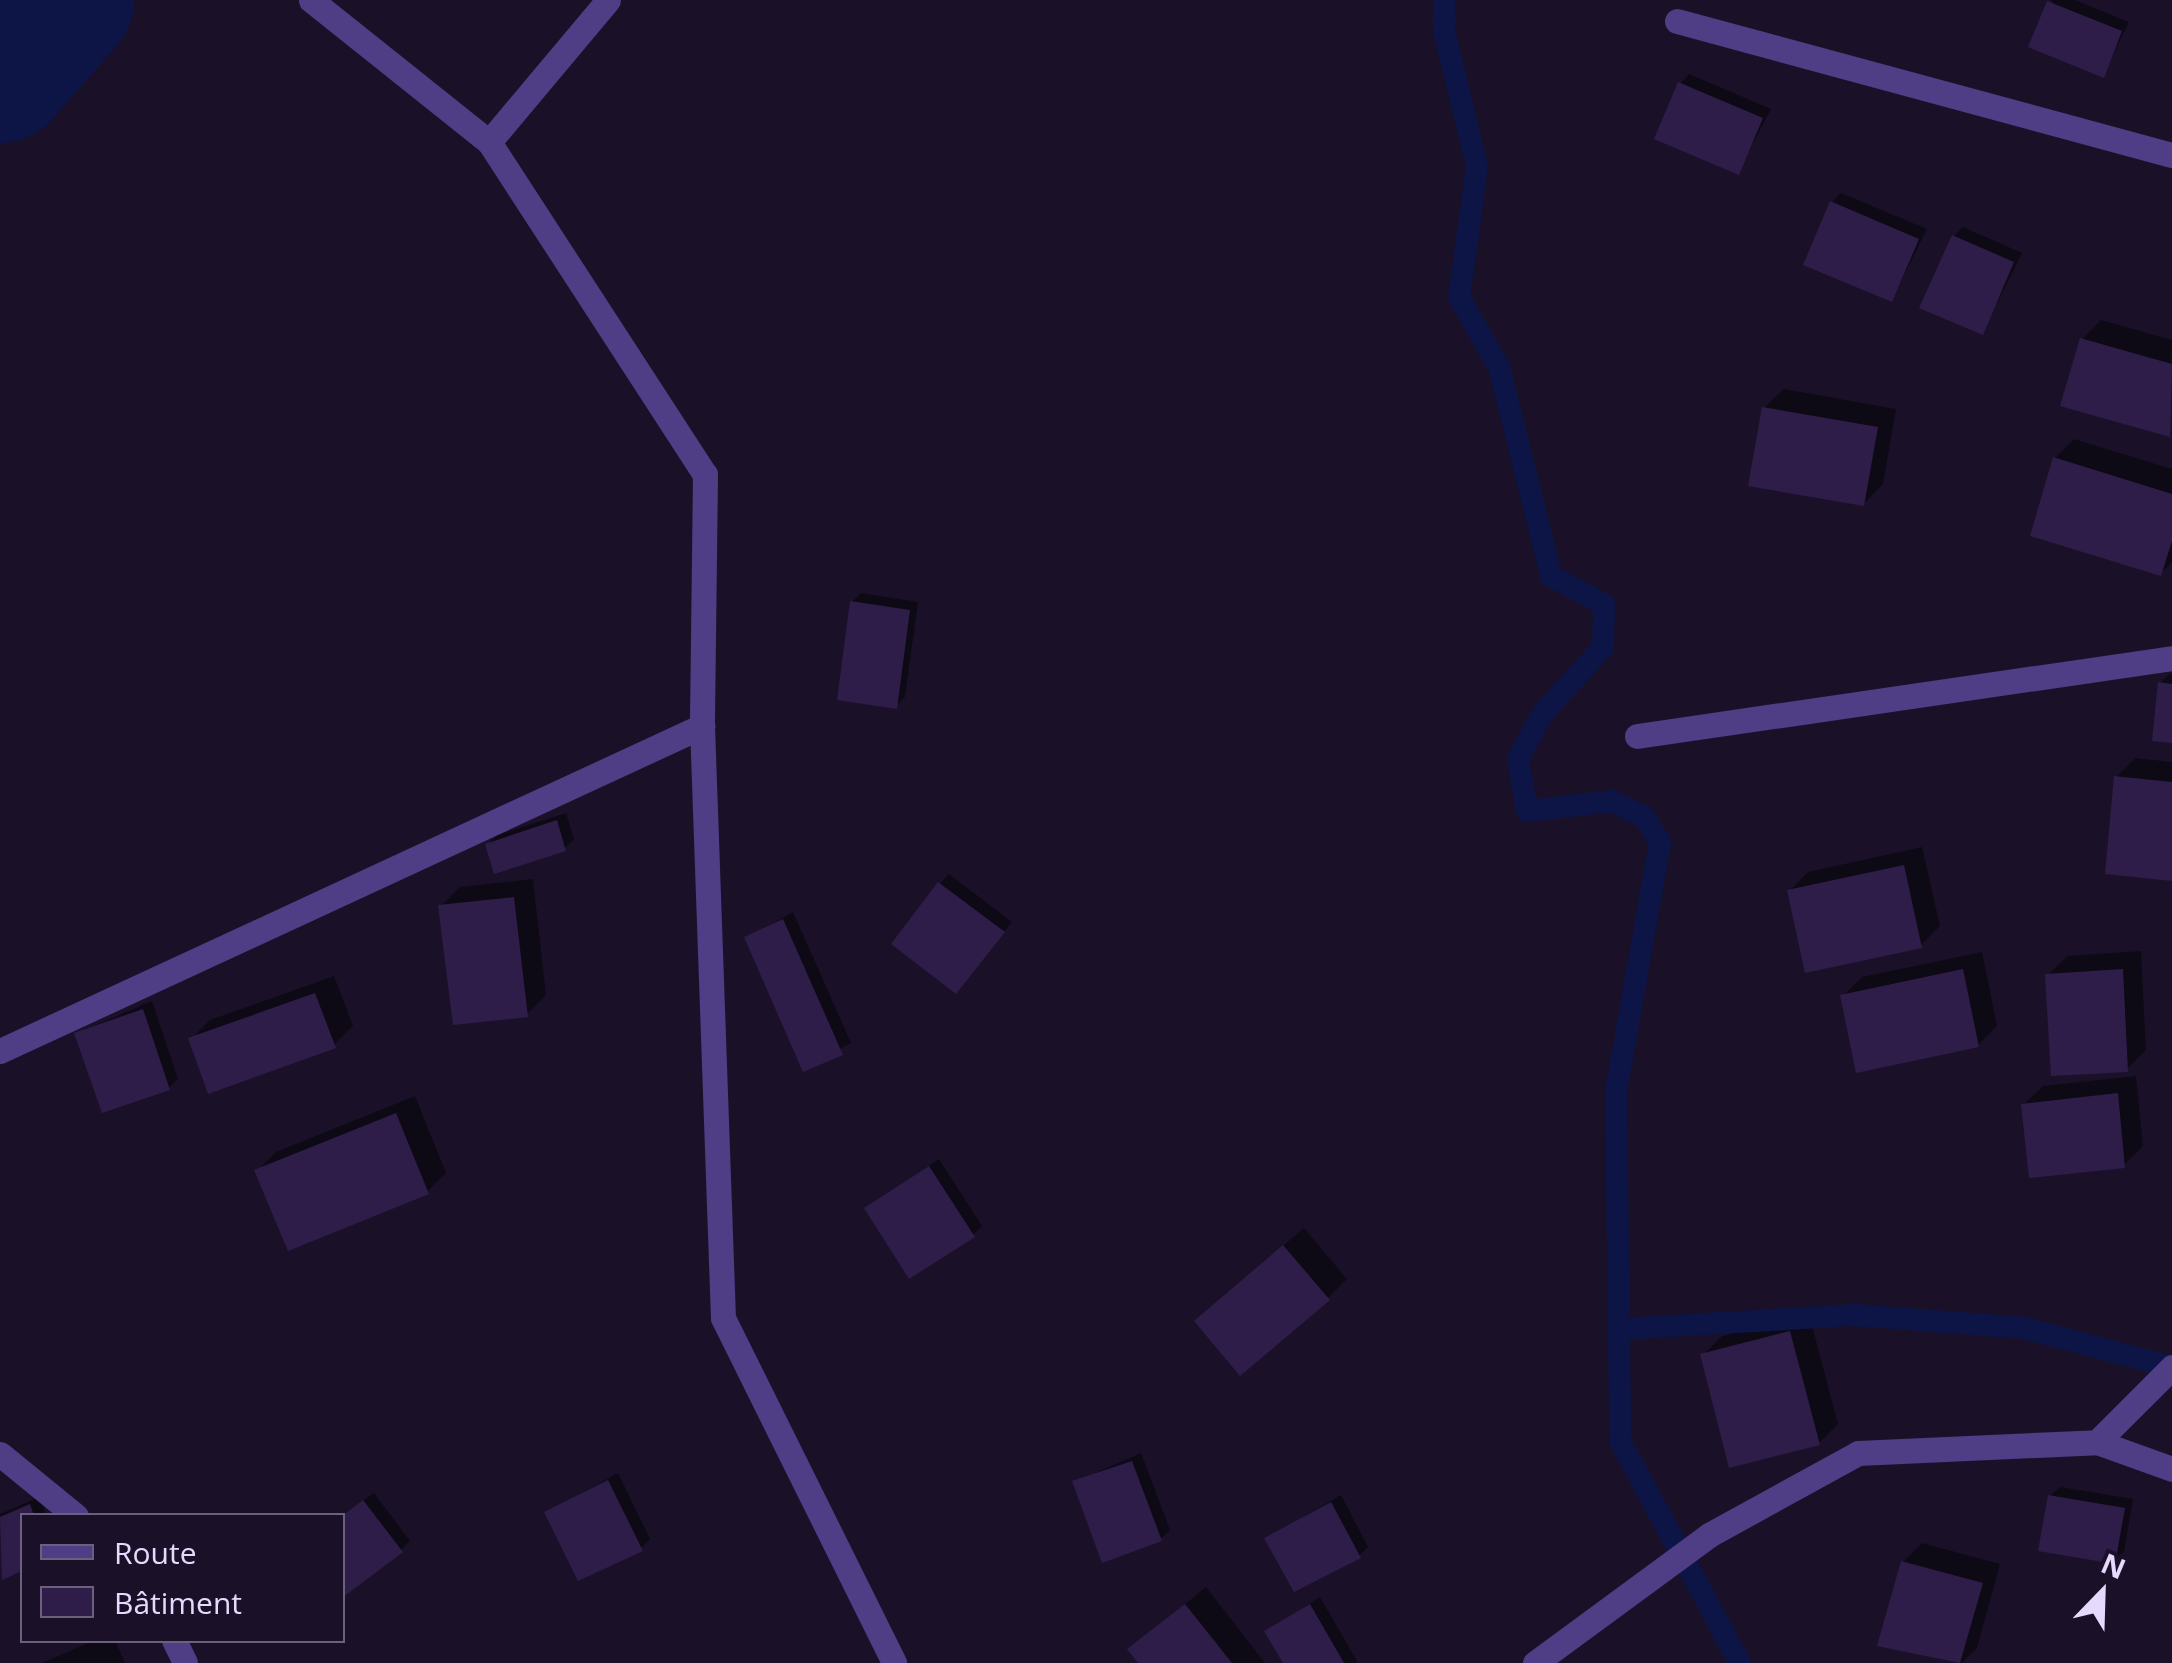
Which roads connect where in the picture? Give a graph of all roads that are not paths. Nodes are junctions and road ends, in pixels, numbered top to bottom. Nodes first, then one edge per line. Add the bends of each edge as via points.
1 (311, 0) edge
2 (608, 0) edge
3 (1677, 21) dead end
4 (489, 142) junction
5 (2172, 155) edge
6 (2172, 658) edge
7 (702, 726) junction
8 (1636, 736) dead end
9 (0, 1051) edge
10 (2172, 1367) edge
11 (2097, 1442) junction
12 (0, 1454) edge
13 (2172, 1469) edge
14 (72, 1513) edge
15 (894, 1663) edge
16 (1534, 1663) edge

1 - 4 street
2 - 4 street
3 - 5 street
4 - 7 street via 705,474
6 - 8 street
7 - 9 street
7 - 15 street via 723,1318
10 - 11 street
11 - 13 street
11 - 16 street via 1858,1454 1709,1535
12 - 14 street

